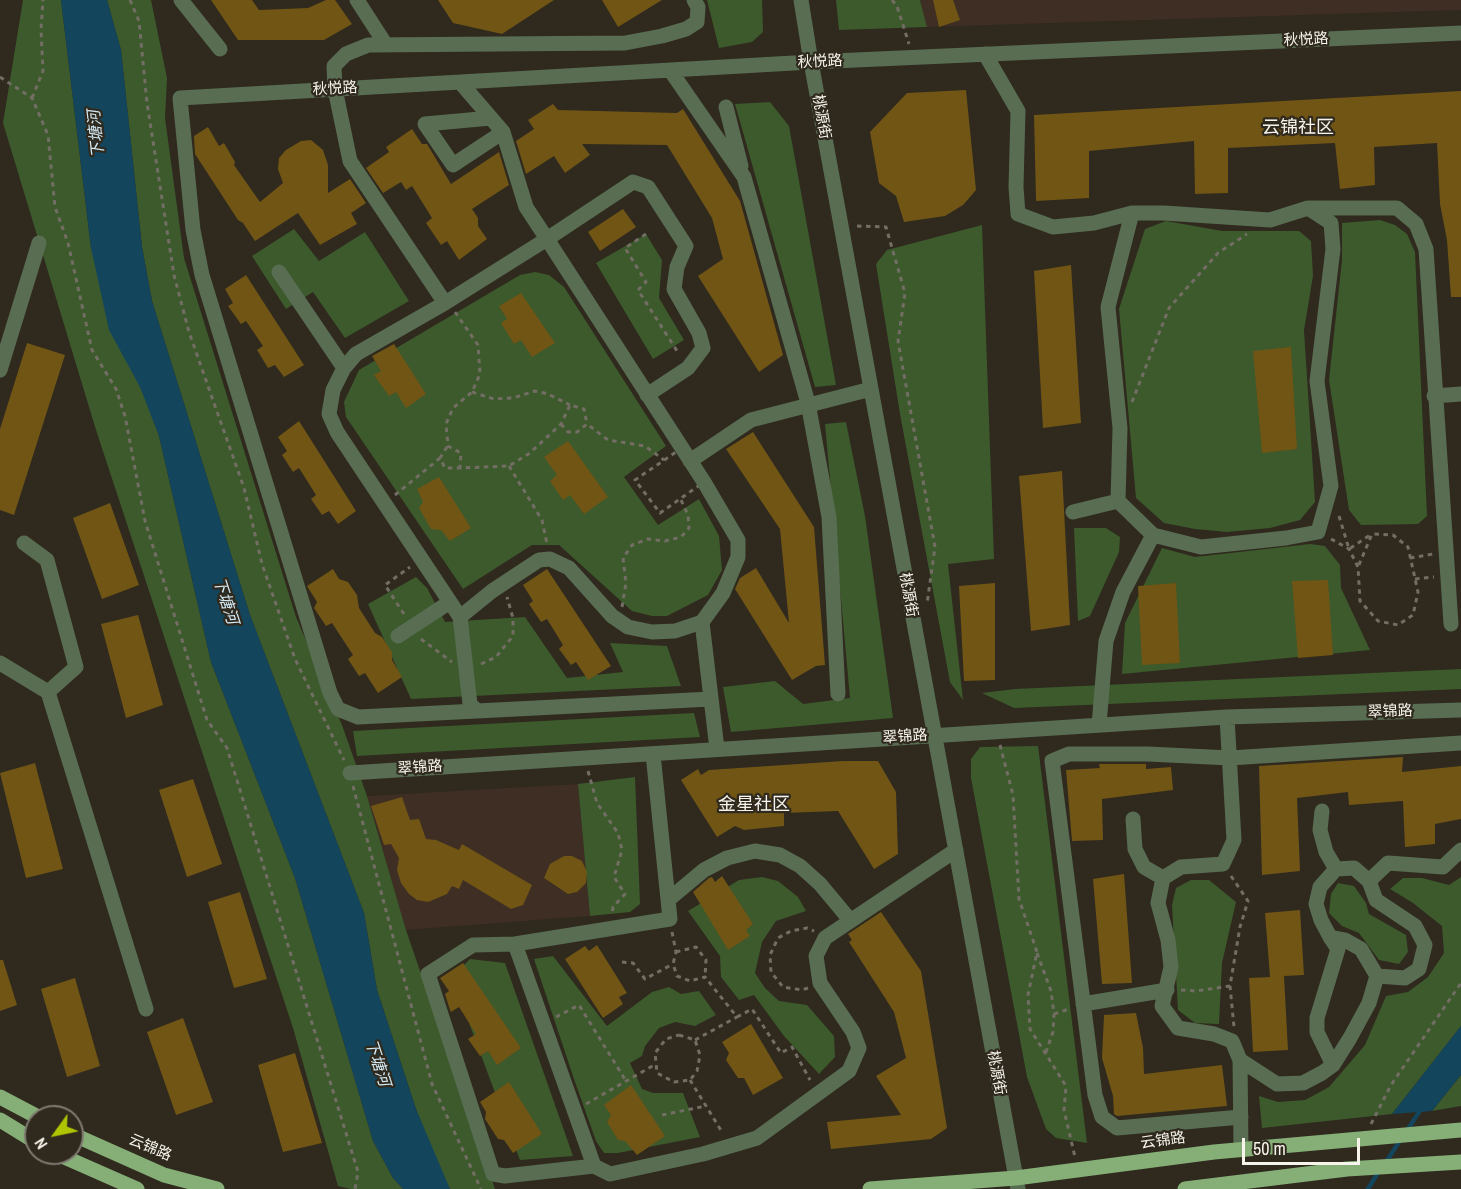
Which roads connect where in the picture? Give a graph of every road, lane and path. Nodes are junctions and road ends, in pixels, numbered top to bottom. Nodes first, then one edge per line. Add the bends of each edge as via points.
1 (44, 0) edge
2 (181, 0) edge
3 (357, 0) edge
4 (694, 0) edge
5 (801, 0) edge
6 (892, 0) edge
7 (1461, 33) edge
8 (386, 45) junction
9 (220, 49) dead end
10 (985, 54) junction
11 (912, 57) junction
12 (811, 62) junction
13 (670, 70) junction
14 (0, 77) edge
15 (460, 82) junction
16 (335, 89) junction
17 (32, 98) junction
18 (726, 107) dead end
19 (491, 118) junction
20 (503, 132) junction
21 (744, 177) junction
22 (1308, 208) junction
23 (1132, 213) junction
24 (1270, 220) junction
25 (841, 225) junction
26 (646, 234) dead end
27 (547, 239) junction
28 (39, 243) dead end
29 (279, 272) dead end
30 (445, 303) junction
31 (344, 368) junction
32 (688, 368) junction
33 (0, 370) edge
34 (871, 389) junction
35 (472, 392) junction
36 (1461, 394) edge
37 (647, 395) junction
38 (1434, 396) junction
39 (808, 403) junction
40 (570, 405) junction
41 (561, 424) junction
42 (587, 424) junction
43 (1120, 428) junction
44 (448, 446) junction
45 (686, 454) junction
46 (440, 458) junction
47 (664, 460) junction
48 (509, 466) junction
49 (460, 468) junction
50 (704, 482) junction
51 (1331, 486) junction
52 (680, 498) junction
53 (1118, 501) junction
54 (384, 503) junction
55 (1073, 512) dead end
56 (1318, 532) junction
57 (1372, 534) junction
58 (1153, 535) junction
59 (24, 543) dead end
60 (1349, 549) junction
61 (1444, 552) junction
62 (1410, 558) junction
63 (550, 559) junction
64 (1358, 567) junction
65 (450, 602) junction
66 (926, 612) dead end
67 (612, 616) junction
68 (460, 617) junction
69 (702, 622) junction
70 (1450, 624) dead end
71 (398, 636) dead end
72 (0, 663) edge
73 (48, 692) junction
74 (838, 694) dead end
75 (711, 699) junction
76 (1461, 710) edge
77 (477, 711) junction
78 (1227, 717) junction
79 (1099, 725) junction
80 (996, 731) junction
81 (934, 735) junction
82 (1461, 744) edge
83 (717, 749) junction
84 (653, 754) junction
85 (587, 758) junction
86 (1230, 758) junction
87 (350, 772) dead end
88 (1322, 811) dead end
89 (1133, 819) dead end
90 (956, 850) junction
91 (1461, 850) edge
92 (1223, 864) junction
93 (1336, 869) junction
94 (1163, 878) junction
95 (1369, 881) junction
96 (668, 900) junction
97 (670, 919) junction
98 (850, 920) junction
99 (610, 928) junction
100 (1330, 937) junction
101 (825, 938) junction
102 (515, 944) junction
103 (676, 952) junction
104 (1037, 952) junction
105 (622, 962) dead end
106 (673, 964) junction
107 (1377, 976) junction
108 (705, 977) junction
109 (820, 983) junction
110 (1461, 983) edge
111 (1230, 986) junction
112 (1167, 990) junction
113 (1083, 1004) junction
114 (146, 1009) dead end
115 (737, 1017) junction
116 (543, 1024) junction
117 (695, 1040) junction
118 (1232, 1041) junction
119 (1045, 1055) junction
120 (1240, 1060) junction
121 (656, 1064) junction
122 (1333, 1065) junction
123 (690, 1080) junction
124 (626, 1081) junction
125 (818, 1095) junction
126 (0, 1097) edge
127 (706, 1106) junction
128 (24, 1110) edge
129 (574, 1110) junction
130 (662, 1115) dead end
131 (1241, 1117) junction
132 (0, 1120) edge
133 (1461, 1130) edge
134 (24, 1135) edge
135 (1366, 1136) junction
136 (84, 1139) edge
137 (730, 1146) junction
138 (1241, 1149) junction
139 (1461, 1162) edge
140 (82, 1165) edge
141 (594, 1166) junction
142 (1078, 1170) junction
143 (1017, 1184) edge
144 (137, 1189) edge
145 (217, 1189) edge
146 (355, 1189) edge
147 (870, 1189) edge
148 (1192, 1189) edge

1 - 17 path via 40,30 43,71
2 - 9 street
3 - 8 street
4 - 8 street via 697,22 686,29 625,43
5 - 12 street, 桃源街
6 - 11 path
7 - 10 street, 秋悦路
8 - 16 street via 369,45 346,54 334,66
10 - 11 street, 秋悦路
10 - 23 street via 1018,111 1018,214 1053,227 1094,224
11 - 12 street, 秋悦路
12 - 13 street, 秋悦路
12 - 25 street, 桃源街
13 - 15 street, 秋悦路
13 - 21 street
14 - 17 path
15 - 16 street, 秋悦路
15 - 19 street
16 - 30 street via 351,161
16 - 77 street, 秋悦路 via 180,98 193,230 202,275 338,709 358,717
17 - 146 path via 48,135 55,207 68,243 92,350 116,389 126,416 145,521 207,720 227,748 358,1172
18 - 21 street
19 - 20 street
19 - 20 street via 425,124 453,165
20 - 27 street via 526,207
21 - 39 street
22 - 24 street
22 - 38 street via 1397,208 1416,224 1426,249
22 - 51 street via 1330,223 1333,249 1317,381
23 - 24 street
23 - 43 street via 1108,307
24 - 43 path via 1218,253 1169,308 1147,370
25 - 34 street, 桃源街
25 - 66 path via 886,227 905,293 898,341 935,547
26 - 32 path via 626,248 646,282 638,290
27 - 30 street
27 - 32 street via 633,182 648,187 686,246 677,267 674,289 699,333 703,348
27 - 37 street
28 - 33 street
29 - 31 street
30 - 31 street via 356,354
30 - 35 path via 461,318 478,345 480,374
31 - 54 street via 333,390 329,414
32 - 37 street
34 - 39 street
34 - 81 street, 桃源街
35 - 40 path via 494,399 535,391
35 - 44 path via 453,408 446,424
36 - 38 street
37 - 45 street
38 - 61 street
39 - 45 street via 751,420
39 - 74 street via 829,517
40 - 41 path
40 - 42 path via 584,409
41 - 42 path via 568,432 577,432
41 - 48 path via 530,453
42 - 47 path via 608,440 645,446
43 - 53 street
44 - 46 path
44 - 49 path via 461,453
45 - 47 path
45 - 50 street
45 - 50 path
46 - 49 path via 445,468
46 - 54 path
47 - 52 path via 635,480 660,513
48 - 49 path
48 - 63 path via 542,520
50 - 52 path
50 - 69 street via 738,540 738,557 723,593
51 - 56 street
51 - 60 path
52 - 67 path via 689,528 681,537 665,541 648,538 632,544 622,558 624,604
53 - 55 street
53 - 58 street
54 - 65 street
56 - 58 street via 1201,547
56 - 60 path
57 - 60 path
57 - 62 path via 1393,535 1408,547
57 - 64 path
58 - 79 street via 1123,592 1107,641
59 - 73 street via 47,560 76,667
60 - 64 path
61 - 62 path
61 - 70 street
62 - 64 path via 1418,592 1413,615 1398,625 1378,621 1360,602
63 - 67 street via 569,568
63 - 68 street via 538,560
65 - 68 street
65 - 71 street
67 - 69 street via 628,627 652,632 675,631
68 - 77 street via 470,704
69 - 75 street
72 - 73 street
73 - 114 street
75 - 77 street
75 - 83 street
76 - 78 street, 翠锦路
78 - 79 street, 翠锦路
78 - 86 street
79 - 80 street, 翠锦路
80 - 81 street, 翠锦路
80 - 104 path via 1013,795 1019,899
81 - 83 street, 翠锦路
81 - 90 street, 桃源街
82 - 86 street
83 - 84 street, 翠锦路
84 - 85 street, 翠锦路
84 - 96 street
85 - 87 street, 翠锦路
85 - 99 path via 597,803 618,833 622,850 614,877 625,894 613,907
86 - 92 street via 1234,840
86 - 113 street via 1069,754 1052,761
88 - 93 street via 1320,830
89 - 94 street via 1135,849 1144,867
90 - 98 street
90 - 143 street, 桃源街
91 - 95 street via 1443,867 1388,863
92 - 94 street via 1180,867
92 - 111 path via 1248,901
93 - 95 street via 1354,868
93 - 100 street via 1320,887 1316,904
94 - 112 street via 1158,903 1168,940
95 - 107 street via 1376,900 1414,926 1425,945 1419,969 1405,978
96 - 97 street
96 - 98 street via 704,870 727,858 755,851 780,855 800,866
97 - 99 street
97 - 103 path
98 - 101 street
99 - 102 street
100 - 107 street via 1361,950
100 - 122 street via 1338,949 1317,1018 1317,1032
101 - 109 street via 816,956
101 - 109 path via 807,928 791,931 777,938 770,955 771,972 783,987 802,990
102 - 116 street
102 - 141 street via 473,945 428,974 493,1174
103 - 106 path
103 - 108 path via 696,947 706,960
104 - 119 path via 1051,991 1054,1014
104 - 119 path via 1028,995 1030,1029
105 - 106 path via 633,963 645,979
106 - 108 path via 677,976 690,981
107 - 122 street via 1368,1003
108 - 115 path
109 - 125 street via 859,1048 849,1071
110 - 135 path via 1391,1085
111 - 112 path
111 - 118 path
112 - 113 street
112 - 118 street via 1162,1006 1178,1028
113 - 131 street via 1095,1095 1102,1118 1116,1128
115 - 117 path
115 - 125 path via 752,1009 781,1053 792,1047
116 - 124 path via 579,1005
116 - 129 street
117 - 121 path via 679,1035 666,1039 655,1053
117 - 123 path via 700,1055 697,1071
118 - 120 street
119 - 142 path via 1066,1086 1064,1110
120 - 122 street via 1277,1084 1302,1083
120 - 131 street
121 - 123 path via 657,1073 674,1082
121 - 124 path
123 - 127 path
124 - 129 path
125 - 137 street via 757,1138
126 - 128 main road
127 - 130 path
127 - 137 path
129 - 141 street
131 - 138 street
132 - 134 main road
133 - 135 main road, 云锦路
135 - 138 main road, 云锦路
136 - 145 main road, 云锦路 via 164,1174
137 - 141 street via 610,1174
138 - 142 main road, 云锦路
139 - 148 main road via 1347,1168
140 - 144 main road
142 - 143 main road, 云锦路
143 - 147 main road, 云锦路

